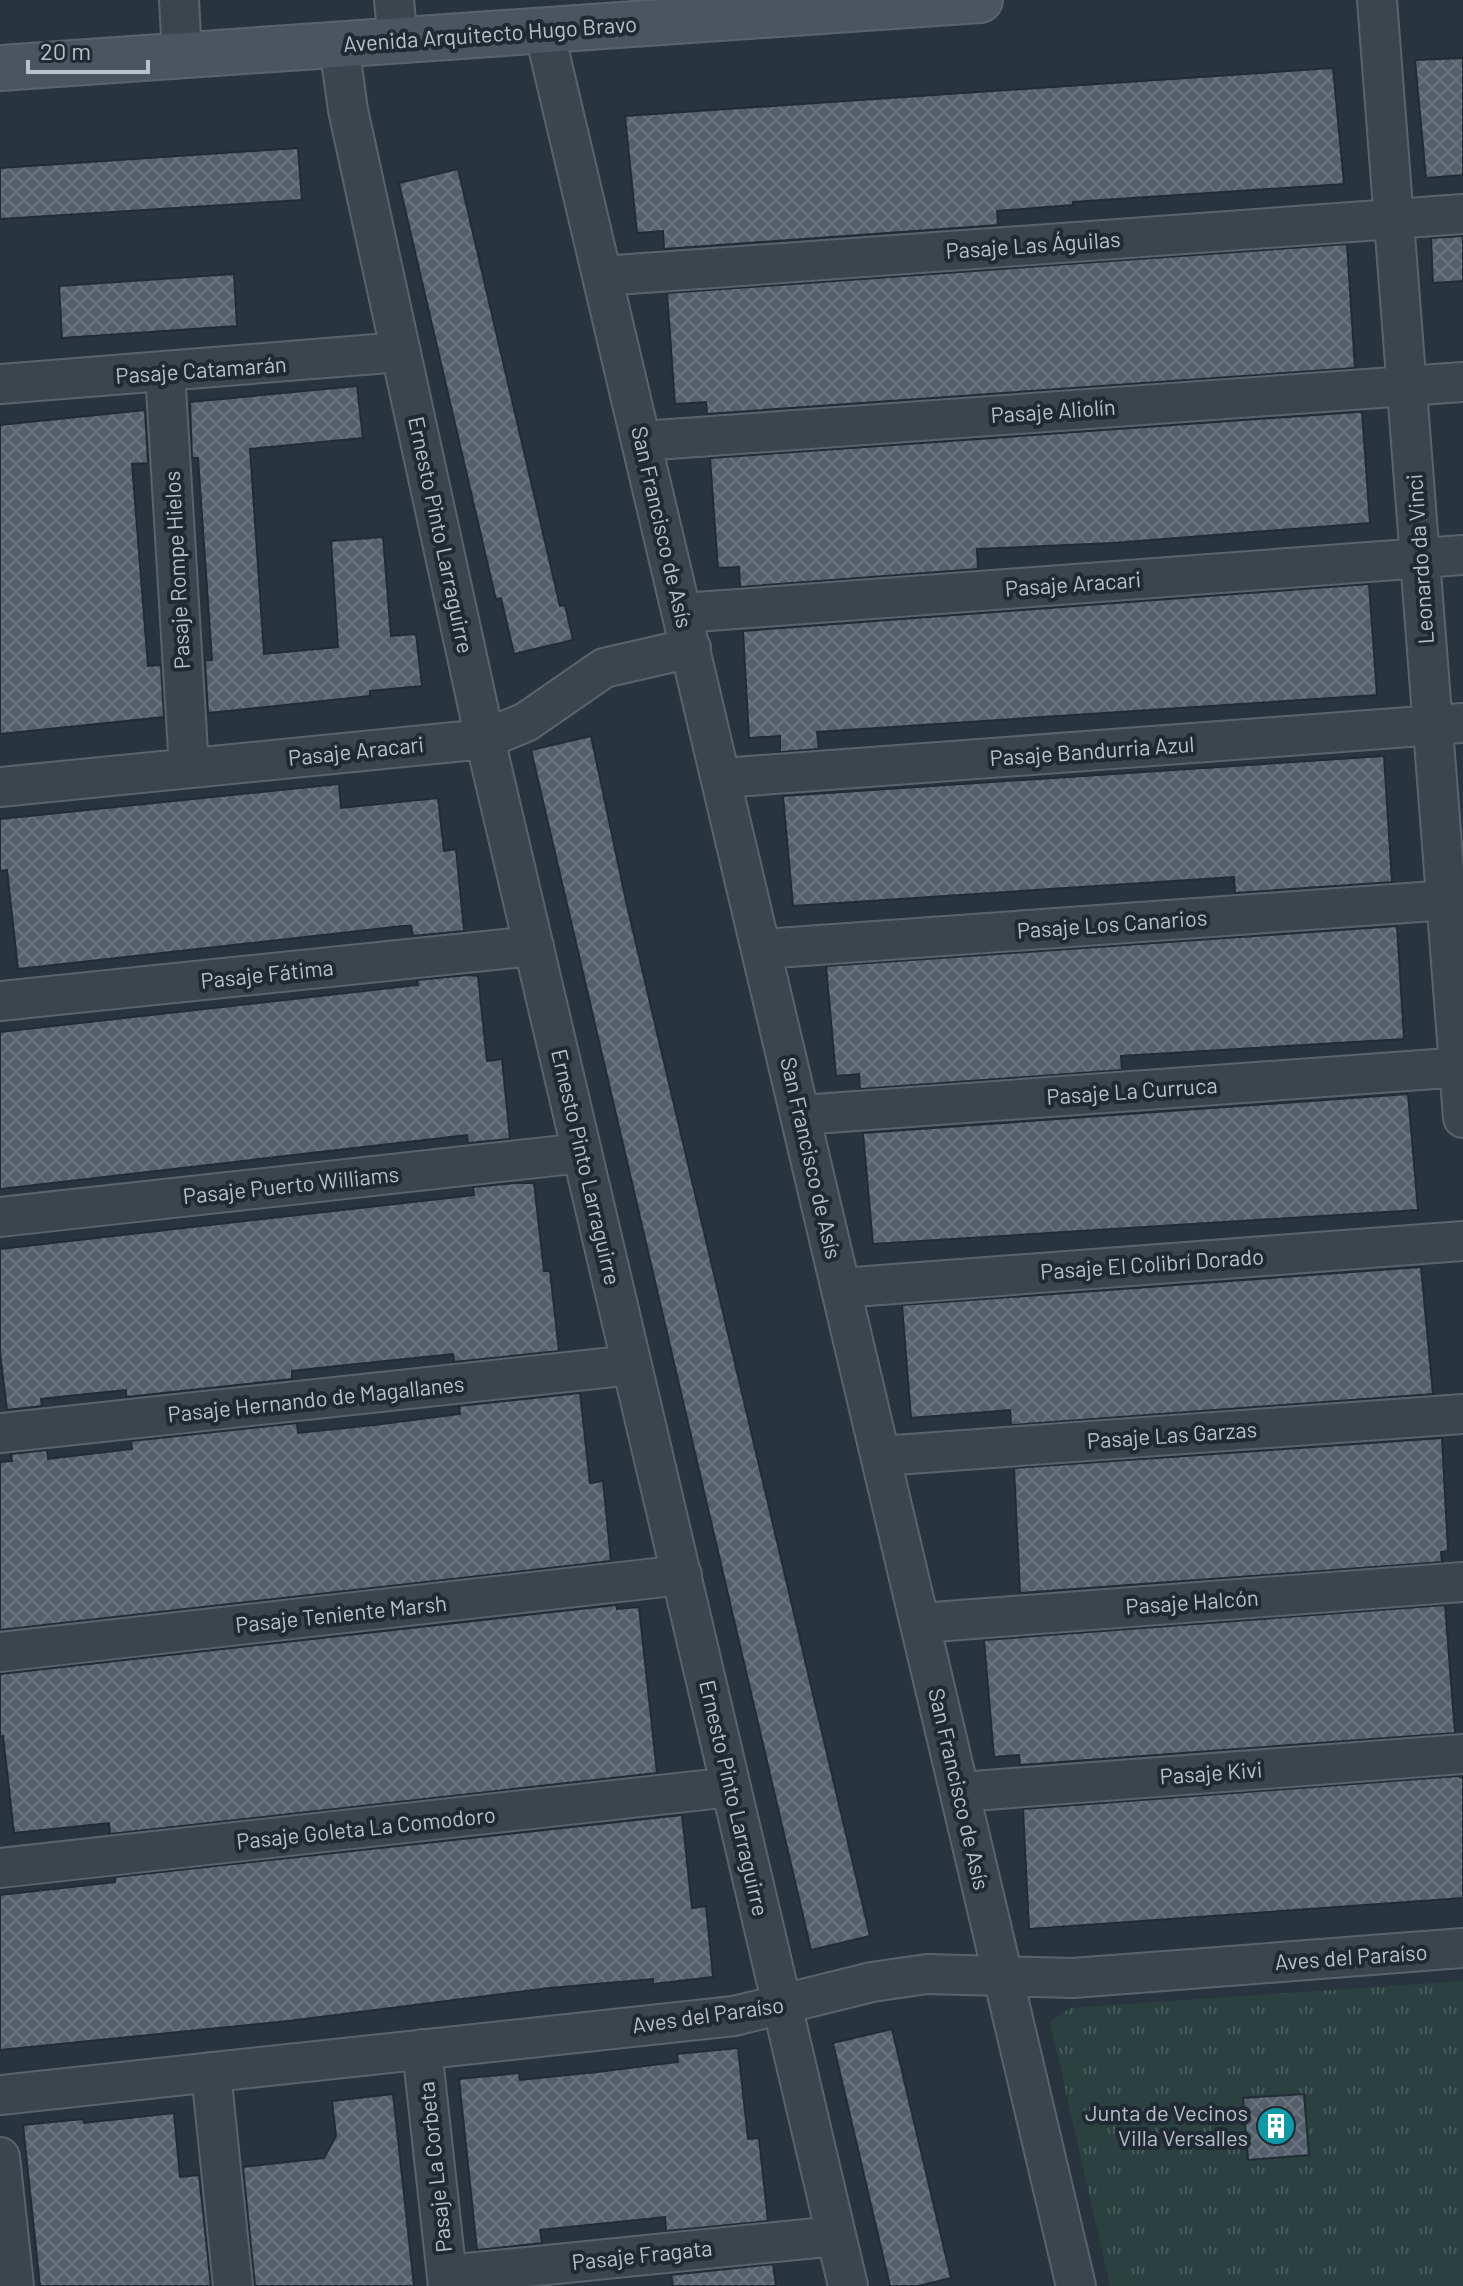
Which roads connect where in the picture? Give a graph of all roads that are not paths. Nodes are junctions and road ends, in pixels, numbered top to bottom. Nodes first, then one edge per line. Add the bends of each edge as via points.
1 (179, 0) edge
2 (980, 0) edge
3 (1377, 0) edge
4 (853, 4) edge
5 (625, 12) edge
6 (396, 20) edge
7 (544, 30) junction
8 (339, 45) junction
9 (182, 55) junction
10 (0, 68) edge
11 (1463, 214) edge
12 (1394, 219) junction
13 (602, 276) junction
14 (401, 352) junction
15 (165, 372) junction
16 (1463, 382) edge
17 (0, 384) edge
18 (1407, 386) junction
19 (642, 441) junction
20 (1463, 555) edge
21 (1420, 558) junction
22 (687, 630) junction
23 (1448, 724) edge
24 (485, 739) junction
25 (189, 768) junction
26 (722, 778) junction
27 (0, 787) edge
28 (1454, 899) edge
29 (534, 946) junction
30 (762, 949) junction
31 (0, 1001) edge
32 (1461, 1068) edge
33 (801, 1115) junction
34 (1463, 1118) edge
35 (582, 1153) junction
36 (0, 1217) edge
37 (1463, 1241) edge
38 (841, 1288) junction
39 (632, 1365) junction
40 (1463, 1414) edge
41 (0, 1433) edge
42 (881, 1456) junction
43 (682, 1575) junction
44 (1463, 1582) edge
45 (920, 1623) junction
46 (0, 1652) edge
47 (1463, 1754) edge
48 (731, 1787) junction
49 (960, 1792) junction
50 (0, 1868) edge
51 (1463, 1948) edge
52 (1003, 1976) junction
53 (783, 2006) junction
54 (422, 2049) junction
55 (211, 2072) junction
56 (0, 2095) edge
57 (0, 2157) edge
58 (836, 2236) junction
59 (447, 2280) edge
60 (14, 2286) edge
61 (233, 2286) edge
62 (848, 2286) edge
63 (1076, 2286) edge

1 - 9 street
2 - 4 street, Avenida Arquitecto Hugo Bravo
3 - 12 street, Leonardo da Vinci
4 - 5 street, Avenida Arquitecto Hugo Bravo
5 - 7 street, Avenida Arquitecto Hugo Bravo
6 - 7 street, Avenida Arquitecto Hugo Bravo
6 - 8 street, Avenida Arquitecto Hugo Bravo
7 - 13 street, San Francisco de Asís
8 - 9 street, Avenida Arquitecto Hugo Bravo
8 - 14 street, Ernesto Pinto Larraguirre via 348,110
9 - 10 street, Avenida Arquitecto Hugo Bravo
11 - 12 street, Pasaje Las Águilas
12 - 13 street, Pasaje Las Águilas
12 - 18 street, Leonardo da Vinci
13 - 19 street, San Francisco de Asís
14 - 15 street, Pasaje Catamarán
14 - 24 street, Ernesto Pinto Larraguirre
15 - 17 street, Pasaje Catamarán
15 - 25 street, Pasaje Rompe Hielos
16 - 18 street, Pasaje Aliolín
18 - 19 street, Pasaje Aliolín
18 - 21 street, Leonardo da Vinci
19 - 22 street, San Francisco de Asís
20 - 21 street, Pasaje Aracari
21 - 22 street, Pasaje Aracari
21 - 23 street, Leonardo da Vinci
22 - 24 street, Pasaje Aracari via 604,668 526,722
22 - 26 street, San Francisco de Asís
23 - 26 street, Pasaje Bandurria Azul
23 - 28 street, Leonardo da Vinci
24 - 25 street, Pasaje Aracari
24 - 29 street, Ernesto Pinto Larraguirre
25 - 27 street, Pasaje Aracari
26 - 30 street, San Francisco de Asís
28 - 30 street, Pasaje Los Canarios
28 - 32 street, Leonardo da Vinci
29 - 31 street, Pasaje Fátima
29 - 35 street, Ernesto Pinto Larraguirre
30 - 33 street, San Francisco de Asís
32 - 33 street, Pasaje La Curruca
32 - 34 street, Leonardo da Vinci
33 - 38 street, San Francisco de Asís
35 - 36 street, Pasaje Puerto Williams
35 - 39 street, Ernesto Pinto Larraguirre
37 - 38 street, Pasaje El Colibrí Dorado
38 - 42 street, San Francisco de Asís
39 - 41 street, Pasaje Hernando de Magallanes
39 - 43 street, Ernesto Pinto Larraguirre
40 - 42 street, Pasaje Las Garzas
42 - 45 street, San Francisco de Asís
43 - 46 street, Pasaje Teniente Marsh
43 - 48 street, Ernesto Pinto Larraguirre
44 - 45 street, Pasaje Halcón
45 - 49 street, San Francisco de Asís
47 - 49 street, Pasaje Kivi
48 - 50 street, Pasaje Goleta La Comodoro
48 - 53 street, Ernesto Pinto Larraguirre
49 - 52 street, San Francisco de Asís
51 - 52 street, Aves del Paraíso via 1073,1978
52 - 53 street, Aves del Paraíso via 899,1977
52 - 63 street, San Francisco de Asís
53 - 54 street, Aves del Paraíso via 734,2016
53 - 58 street, Ernesto Pinto Larraguirre
54 - 55 street, Aves del Paraíso
54 - 59 street, Pasaje La Corbeta
55 - 56 street, Aves del Paraíso
55 - 61 street
57 - 60 street
58 - 59 street, Pasaje Fragata
58 - 62 street, Ernesto Pinto Larraguirre

